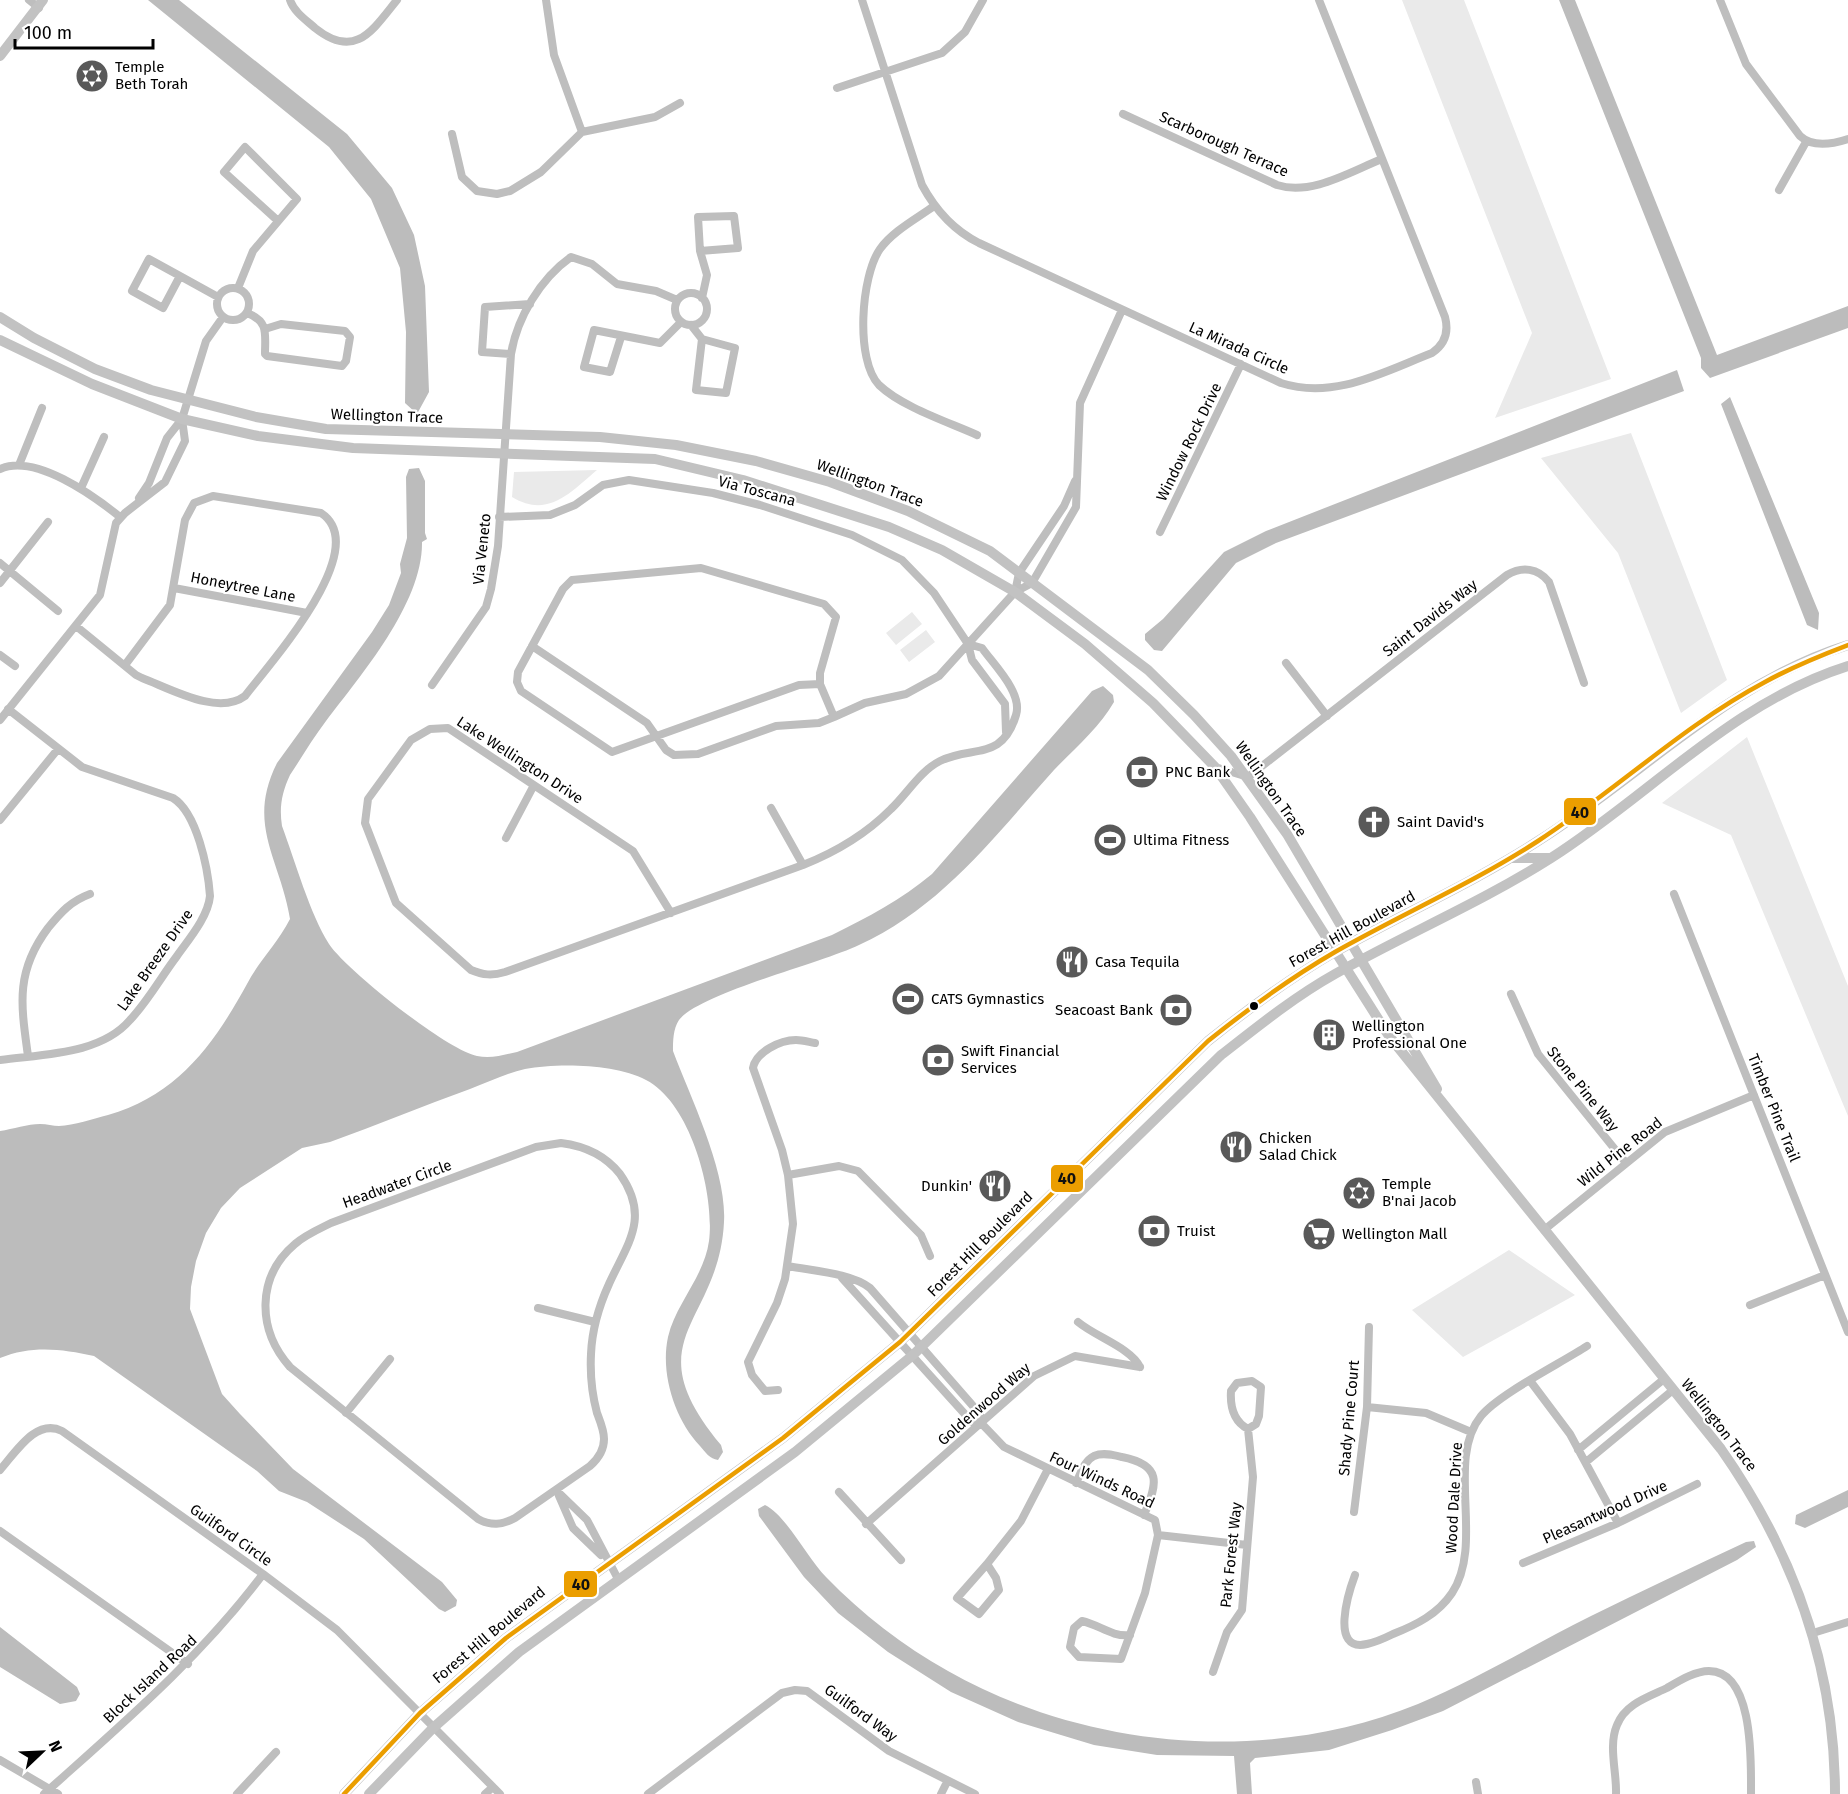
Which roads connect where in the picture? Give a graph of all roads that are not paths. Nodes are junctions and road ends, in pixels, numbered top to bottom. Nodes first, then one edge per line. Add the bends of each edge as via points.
1 (29, 0) edge
2 (50, 0) edge
3 (290, 0) edge
4 (397, 0) edge
5 (546, 0) edge
6 (862, 0) edge
7 (983, 0) edge
8 (1319, 0) edge
9 (1720, 0) edge
10 (41, 4) edge
11 (0, 56) edge
12 (885, 73) junction
13 (837, 88) dead end
14 (680, 102) dead end
15 (1123, 114) dead end
16 (582, 132) junction
17 (452, 134) dead end
18 (1848, 139) edge
19 (1806, 141) junction
20 (1382, 159) junction
21 (1779, 190) dead end
22 (934, 206) junction
23 (277, 220) junction
24 (700, 251) junction
25 (180, 276) junction
26 (238, 288) junction
27 (218, 297) junction
28 (702, 298) junction
29 (677, 300) junction
30 (530, 304) junction
31 (1122, 310) junction
32 (247, 313) junction
33 (0, 317) edge
34 (223, 317) junction
35 (681, 322) junction
36 (691, 325) junction
37 (266, 328) junction
38 (621, 337) junction
39 (702, 339) junction
40 (0, 340) edge
41 (511, 354) junction
42 (1241, 364) junction
43 (189, 399) junction
44 (42, 408) dead end
45 (182, 419) junction
46 (506, 434) junction
47 (977, 435) dead end
48 (104, 437) dead end
49 (504, 454) junction
50 (19, 465) junction
51 (0, 469) edge
52 (1077, 475) junction
53 (81, 488) junction
54 (136, 504) junction
55 (120, 517) junction
56 (499, 517) junction
57 (48, 522) dead end
58 (1160, 532) dead end
59 (0, 563) edge
60 (9, 570) junction
61 (1019, 573) junction
62 (0, 583) edge
63 (1032, 583) junction
64 (174, 588) junction
65 (1015, 592) junction
66 (58, 611) dead end
67 (307, 614) junction
68 (76, 626) junction
69 (968, 644) junction
70 (1848, 645) edge
71 (532, 646) junction
72 (0, 655) edge
73 (1286, 663) dead end
74 (125, 665) junction
75 (15, 666) dead end
76 (1848, 666) edge
77 (1584, 683) dead end
78 (820, 684) junction
79 (432, 685) dead end
80 (9, 709) junction
81 (1327, 716) junction
82 (834, 717) junction
83 (0, 720) edge
84 (1006, 734) junction
85 (657, 738) junction
86 (58, 749) junction
87 (1215, 767) junction
88 (1248, 777) junction
89 (534, 785) junction
90 (771, 808) dead end
91 (0, 820) edge
92 (506, 838) dead end
93 (1510, 858) junction
94 (1551, 858) junction
95 (803, 865) junction
96 (90, 894) dead end
97 (1674, 894) dead end
98 (670, 913) junction
99 (1352, 942) junction
100 (1334, 953) junction
101 (1362, 959) junction
102 (1344, 969) junction
103 (1511, 994) dead end
104 (815, 1043) dead end
105 (27, 1056) junction
106 (0, 1060) edge
107 (1754, 1095) junction
108 (1463, 1130) junction
109 (1626, 1163) junction
110 (788, 1175) junction
111 (1544, 1230) junction
112 (930, 1256) dead end
113 (788, 1266) junction
114 (1825, 1275) junction
115 (842, 1278) junction
116 (1749, 1305) dead end
117 (538, 1308) dead end
118 (595, 1322) junction
119 (1078, 1322) dead end
120 (1369, 1327) dead end
121 (1848, 1332) edge
122 (909, 1333) junction
123 (900, 1342) junction
124 (1587, 1346) dead end
125 (922, 1347) junction
126 (913, 1355) junction
127 (390, 1359) dead end
128 (1664, 1379) junction
129 (1531, 1382) junction
130 (778, 1390) dead end
131 (1673, 1390) junction
132 (1367, 1407) junction
133 (346, 1413) junction
134 (981, 1424) junction
135 (1471, 1432) junction
136 (1248, 1433) junction
137 (1578, 1450) junction
138 (1586, 1462) junction
139 (1048, 1469) junction
140 (0, 1470) edge
141 (1076, 1483) junction
142 (1697, 1484) dead end
143 (556, 1490) junction
144 (838, 1492) dead end
145 (1354, 1512) dead end
146 (1144, 1515) junction
147 (1618, 1523) junction
148 (866, 1524) junction
149 (0, 1531) edge
150 (1158, 1534) junction
151 (1247, 1545) junction
152 (901, 1560) dead end
153 (608, 1562) junction
154 (1523, 1563) dead end
155 (987, 1564) junction
156 (263, 1574) junction
157 (1354, 1575) dead end
158 (618, 1578) junction
159 (1848, 1622) edge
160 (1813, 1633) junction
161 (1130, 1635) junction
162 (188, 1665) junction
163 (1213, 1672) dead end
164 (420, 1713) junction
165 (433, 1728) junction
166 (276, 1752) dead end
167 (0, 1760) edge
168 (946, 1782) junction
169 (1476, 1782) dead end
170 (493, 1787) junction
171 (47, 1792) edge
172 (58, 1794) edge
173 (237, 1794) edge
174 (344, 1794) edge
175 (369, 1794) edge
176 (485, 1794) edge
177 (500, 1794) edge
178 (648, 1794) edge
179 (941, 1794) edge
180 (975, 1794) edge
181 (1478, 1794) edge
182 (1616, 1794) edge
183 (1751, 1794) edge
184 (1835, 1794) edge

1 - 10 street
2 - 10 street
3 - 4 street via 301,16 328,38 344,43 360,40 373,30
5 - 16 street via 554,55
6 - 12 street, La Mirada Circle
7 - 12 street via 965,32 948,49
8 - 20 street, La Mirada Circle
9 - 19 street via 1746,64
10 - 11 street
12 - 13 street
12 - 22 street, La Mirada Circle via 919,178
14 - 16 street via 655,117
15 - 20 street, Scarborough Terrace via 1290,188 1317,185
16 - 17 street via 541,172 510,191 497,194 477,191 462,177
18 - 19 street via 1827,144
19 - 21 street
20 - 42 street, La Mirada Circle via 1445,317 1447,331 1443,344 1432,353 1351,384 1323,390 1295,387
22 - 31 street, La Mirada Circle via 967,237
22 - 47 street via 889,239 872,262 864,358 873,377 889,393
23 - 23 street via 297,199 245,147 224,172
23 - 26 street via 253,251
24 - 24 street via 698,217 734,216 738,248
24 - 28 street via 707,275
25 - 25 street via 163,308 132,291 149,259
25 - 27 street
26 - 27 street via 225,290
26 - 32 street via 249,299
27 - 34 street via 217,308
28 - 29 street via 689,293
28 - 36 street via 707,307 705,317
29 - 30 street, Via Veneto via 656,291 617,284 592,264 571,258 558,267
29 - 35 street via 674,309
30 - 41 street, Via Veneto via 516,331
30 - 41 street via 485,307 482,352
31 - 42 street, La Mirada Circle
31 - 52 street via 1080,403
32 - 34 street via 239,320
32 - 37 street via 259,318
33 - 43 street, Wellington Trace via 95,369
34 - 43 street via 206,341
35 - 36 street
35 - 38 street via 660,343
36 - 39 street
37 - 37 street via 267,356 342,366 346,361 350,337 345,331 281,324
38 - 38 street via 594,330 584,367 610,372
39 - 39 street via 735,348 726,393 696,390
40 - 45 street, Wellington Trace via 92,384
41 - 46 street, Via Veneto
42 - 58 street, Window Rock Drive
43 - 45 street
43 - 46 street, Wellington Trace via 256,417 326,429
44 - 50 street
45 - 49 street, Wellington Trace via 258,436 354,448
45 - 54 street via 167,438
45 - 54 street via 185,441 165,482
46 - 49 street, Via Veneto
46 - 61 street, Wellington Trace via 600,437 676,445 766,464 830,482 908,511 990,552
48 - 53 street
49 - 56 street, Via Veneto
49 - 65 street, Wellington Trace via 655,459 743,480 889,527 942,550
50 - 51 street
50 - 53 street
52 - 61 street via 1064,506
52 - 63 street via 1076,507
53 - 55 street
54 - 55 street
55 - 68 street via 102,589
56 - 69 street, Via Toscana via 550,515 575,505 603,485 623,480 692,489 760,505 852,535 902,560 934,593
56 - 79 street, Via Veneto via 495,571 486,607
57 - 60 street
59 - 60 street
60 - 62 street
60 - 66 street
61 - 63 street, Wellington Trace
61 - 65 street
63 - 65 street
63 - 88 street, Wellington Trace via 1148,670
64 - 67 street, Honeytree Lane
64 - 67 street via 187,514 200,499 213,496 321,513 335,528 338,541 321,595
64 - 74 street via 167,611
65 - 69 street
65 - 87 street, Wellington Trace via 1085,644 1153,703
67 - 74 street via 245,696 234,702 215,704 142,678
68 - 74 street
68 - 80 street
69 - 82 street via 945,672 920,688 865,703
69 - 84 street via 972,660 1005,704
69 - 84 street via 982,648 1017,702
70 - 93 street, Forest Hill Boulevard via 1780,673 1719,708 1575,817
71 - 78 street via 563,589 572,580 701,568 824,604 836,617
71 - 85 street via 624,706 646,723
71 - 85 street via 518,672 521,691 612,752
72 - 75 street
73 - 81 street
76 - 94 street, Forest Hill Boulevard via 1792,690 1732,724
77 - 81 street, Saint Davids Way via 1549,582 1532,570 1518,570
78 - 82 street
78 - 85 street via 799,684
80 - 83 street
80 - 86 street, Lake Breeze Drive
81 - 88 street, Saint Davids Way
82 - 85 street via 819,723 776,726 687,756 674,755
84 - 95 street, Lake Wellington Drive via 985,751 938,762 872,826 843,846
86 - 91 street
86 - 105 street, Lake Breeze Drive via 82,767 173,798 184,807 194,825 208,882 209,905 124,1026 87,1046
87 - 88 street
87 - 100 street, Wellington Trace
88 - 99 street, Wellington Trace
89 - 92 street
89 - 98 street, Lake Wellington Drive via 633,851
89 - 98 street, Lake Wellington Drive via 448,728 430,729 411,740 368,799 364,812 365,824 396,903 465,966 491,975
90 - 95 street
93 - 94 street
93 - 99 street, Forest Hill Boulevard
94 - 101 street, Forest Hill Boulevard
95 - 98 street, Lake Wellington Drive
96 - 105 street via 62,910 26,966 21,1007
97 - 107 street, Timber Pine Trail
99 - 100 street, Forest Hill Boulevard
99 - 101 street, Wellington Trace
100 - 102 street, Wellington Trace
100 - 122 street, Forest Hill Boulevard via 1208,1041
101 - 102 street, Forest Hill Boulevard
101 - 108 street, Wellington Trace
102 - 108 street, Wellington Trace via 1389,1036
102 - 125 street, Forest Hill Boulevard via 1220,1056
103 - 109 street, Stone Pine Way via 1538,1054
104 - 110 street via 793,1040 762,1052 754,1062 754,1075
105 - 106 street, Lake Breeze Drive
107 - 109 street, Wild Pine Road via 1672,1129
107 - 114 street, Timber Pine Trail
108 - 111 street, Wellington Trace
109 - 111 street, Wild Pine Road
110 - 112 street via 838,1166 858,1171 921,1235
110 - 113 street via 793,1224
111 - 128 street, Wellington Trace
113 - 115 street, Four Winds Road
113 - 130 street via 777,1303 748,1362 752,1375 765,1391
114 - 116 street
114 - 121 street, Timber Pine Trail
115 - 122 street, Four Winds Road via 853,1278 870,1288
115 - 123 street, Four Winds Road
117 - 118 street
118 - 133 street, Headwater Circle via 610,1280 631,1241 631,1197 616,1169 598,1154 574,1145 536,1147 331,1223 301,1239 278,1263 265,1301 274,1346 290,1367
118 - 143 street, Headwater Circle via 590,1368 604,1445 595,1462
119 - 134 street, Goldenwood Way via 1135,1357 1140,1367 1075,1356 1034,1376
120 - 132 street, Shady Pine Court
122 - 123 street, Forest Hill Boulevard
122 - 125 street, Four Winds Road
123 - 126 street, Four Winds Road
123 - 153 street, Forest Hill Boulevard via 783,1438
124 - 129 street, Wood Dale Drive
125 - 126 street, Forest Hill Boulevard
125 - 134 street, Four Winds Road via 980,1414
126 - 134 street, Four Winds Road via 972,1422
126 - 158 street, Forest Hill Boulevard via 795,1452
127 - 133 street
128 - 131 street, Wellington Trace
128 - 137 street
129 - 135 street, Wood Dale Drive via 1490,1408
129 - 137 street
131 - 138 street
131 - 160 street, Wellington Trace via 1721,1449 1760,1508 1782,1548
132 - 135 street via 1426,1413
132 - 145 street, Shady Pine Court
133 - 143 street, Headwater Circle via 483,1522 508,1522
134 - 139 street, Four Winds Road via 1004,1447
134 - 148 street, Goldenwood Way
135 - 157 street, Wood Dale Drive via 1466,1453 1465,1555 1458,1581 1444,1603 1402,1630 1367,1645 1354,1643 1344,1628
136 - 136 street via 1259,1416 1261,1387 1252,1381 1238,1383 1231,1391 1234,1413
136 - 151 street, Park Forest Way via 1253,1477
137 - 138 street
138 - 147 street
139 - 141 street, Four Winds Road
139 - 155 street via 1026,1514
140 - 156 street, Guilford Circle via 36,1431 56,1428
141 - 146 street, Four Winds Road
141 - 146 street via 1094,1456 1107,1454 1143,1462 1152,1472 1155,1484
142 - 147 street, Pleasantwood Drive
143 - 153 street via 587,1520
143 - 153 street via 573,1528
144 - 148 street
146 - 150 street, Four Winds Road via 1155,1520
147 - 154 street, Pleasantwood Drive
148 - 152 street
149 - 162 street
150 - 151 street
150 - 161 street via 1145,1593
151 - 163 street, Park Forest Way via 1242,1610 1227,1632
153 - 158 street
153 - 164 street, Forest Hill Boulevard via 506,1638
155 - 155 street via 957,1598 979,1614 999,1590
156 - 162 street, Block Island Road
156 - 164 street, Guilford Circle via 336,1630
158 - 165 street, Forest Hill Boulevard via 519,1652
159 - 160 street
160 - 184 street, Wellington Trace via 1828,1704
161 - 161 street via 1121,1659 1079,1657 1070,1647 1074,1628 1082,1621 1095,1623 1115,1636
162 - 171 street, Block Island Road
164 - 165 street, Guilford Circle
164 - 174 street, Forest Hill Boulevard
165 - 170 street
165 - 175 street, Forest Hill Boulevard
166 - 173 street
167 - 171 street
168 - 178 street, Guilford Way via 889,1751 807,1691 795,1690 782,1693
168 - 179 street
168 - 180 street, Guilford Way
169 - 181 street
170 - 176 street
170 - 177 street
171 - 172 street
182 - 183 street via 1614,1737 1621,1716 1632,1706 1694,1674 1712,1671 1729,1677 1740,1692 1749,1747

